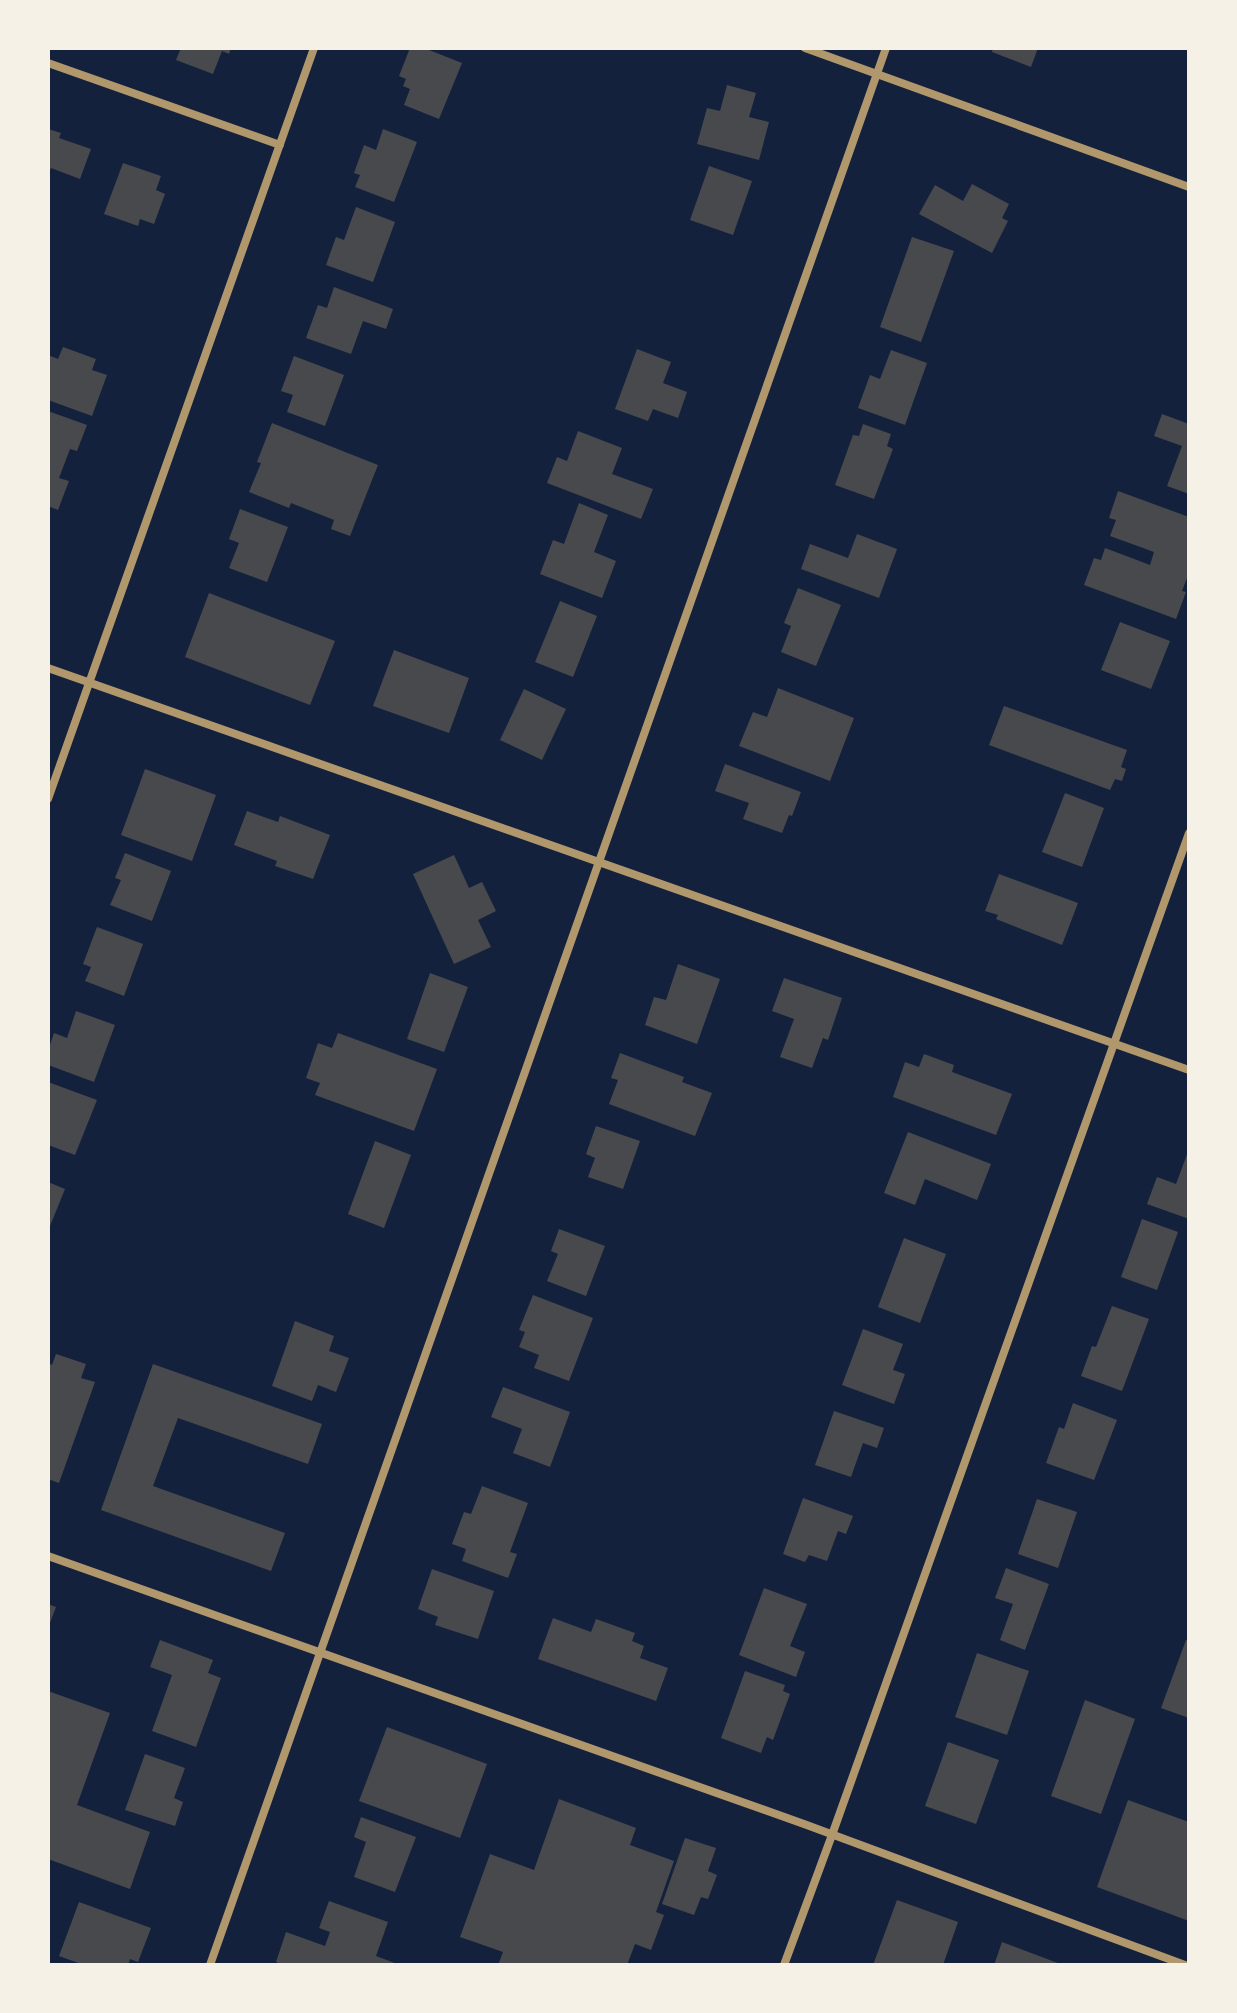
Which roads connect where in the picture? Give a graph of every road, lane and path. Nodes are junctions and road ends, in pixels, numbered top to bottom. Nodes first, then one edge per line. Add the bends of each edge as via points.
1 (314, 48) edge
2 (805, 48) edge
3 (886, 48) edge
4 (48, 63) edge
5 (876, 74) junction
6 (280, 145) junction
7 (1189, 187) edge
8 (48, 668) edge
9 (89, 682) junction
10 (48, 799) edge
11 (1189, 833) edge
12 (596, 861) junction
13 (1114, 1044) junction
14 (1189, 1070) edge
15 (48, 1556) edge
16 (318, 1652) junction
17 (832, 1835) junction
18 (210, 1965) edge
19 (784, 1965) edge
20 (1185, 1965) edge

1 - 6 street
2 - 5 street
3 - 5 street
4 - 6 street
5 - 7 street
5 - 12 street
6 - 9 street
8 - 9 street
9 - 10 street
9 - 12 street
11 - 13 street
12 - 13 street
12 - 16 street
13 - 14 street
13 - 17 street
15 - 16 street
16 - 17 street
16 - 18 street
17 - 19 street
17 - 20 street

